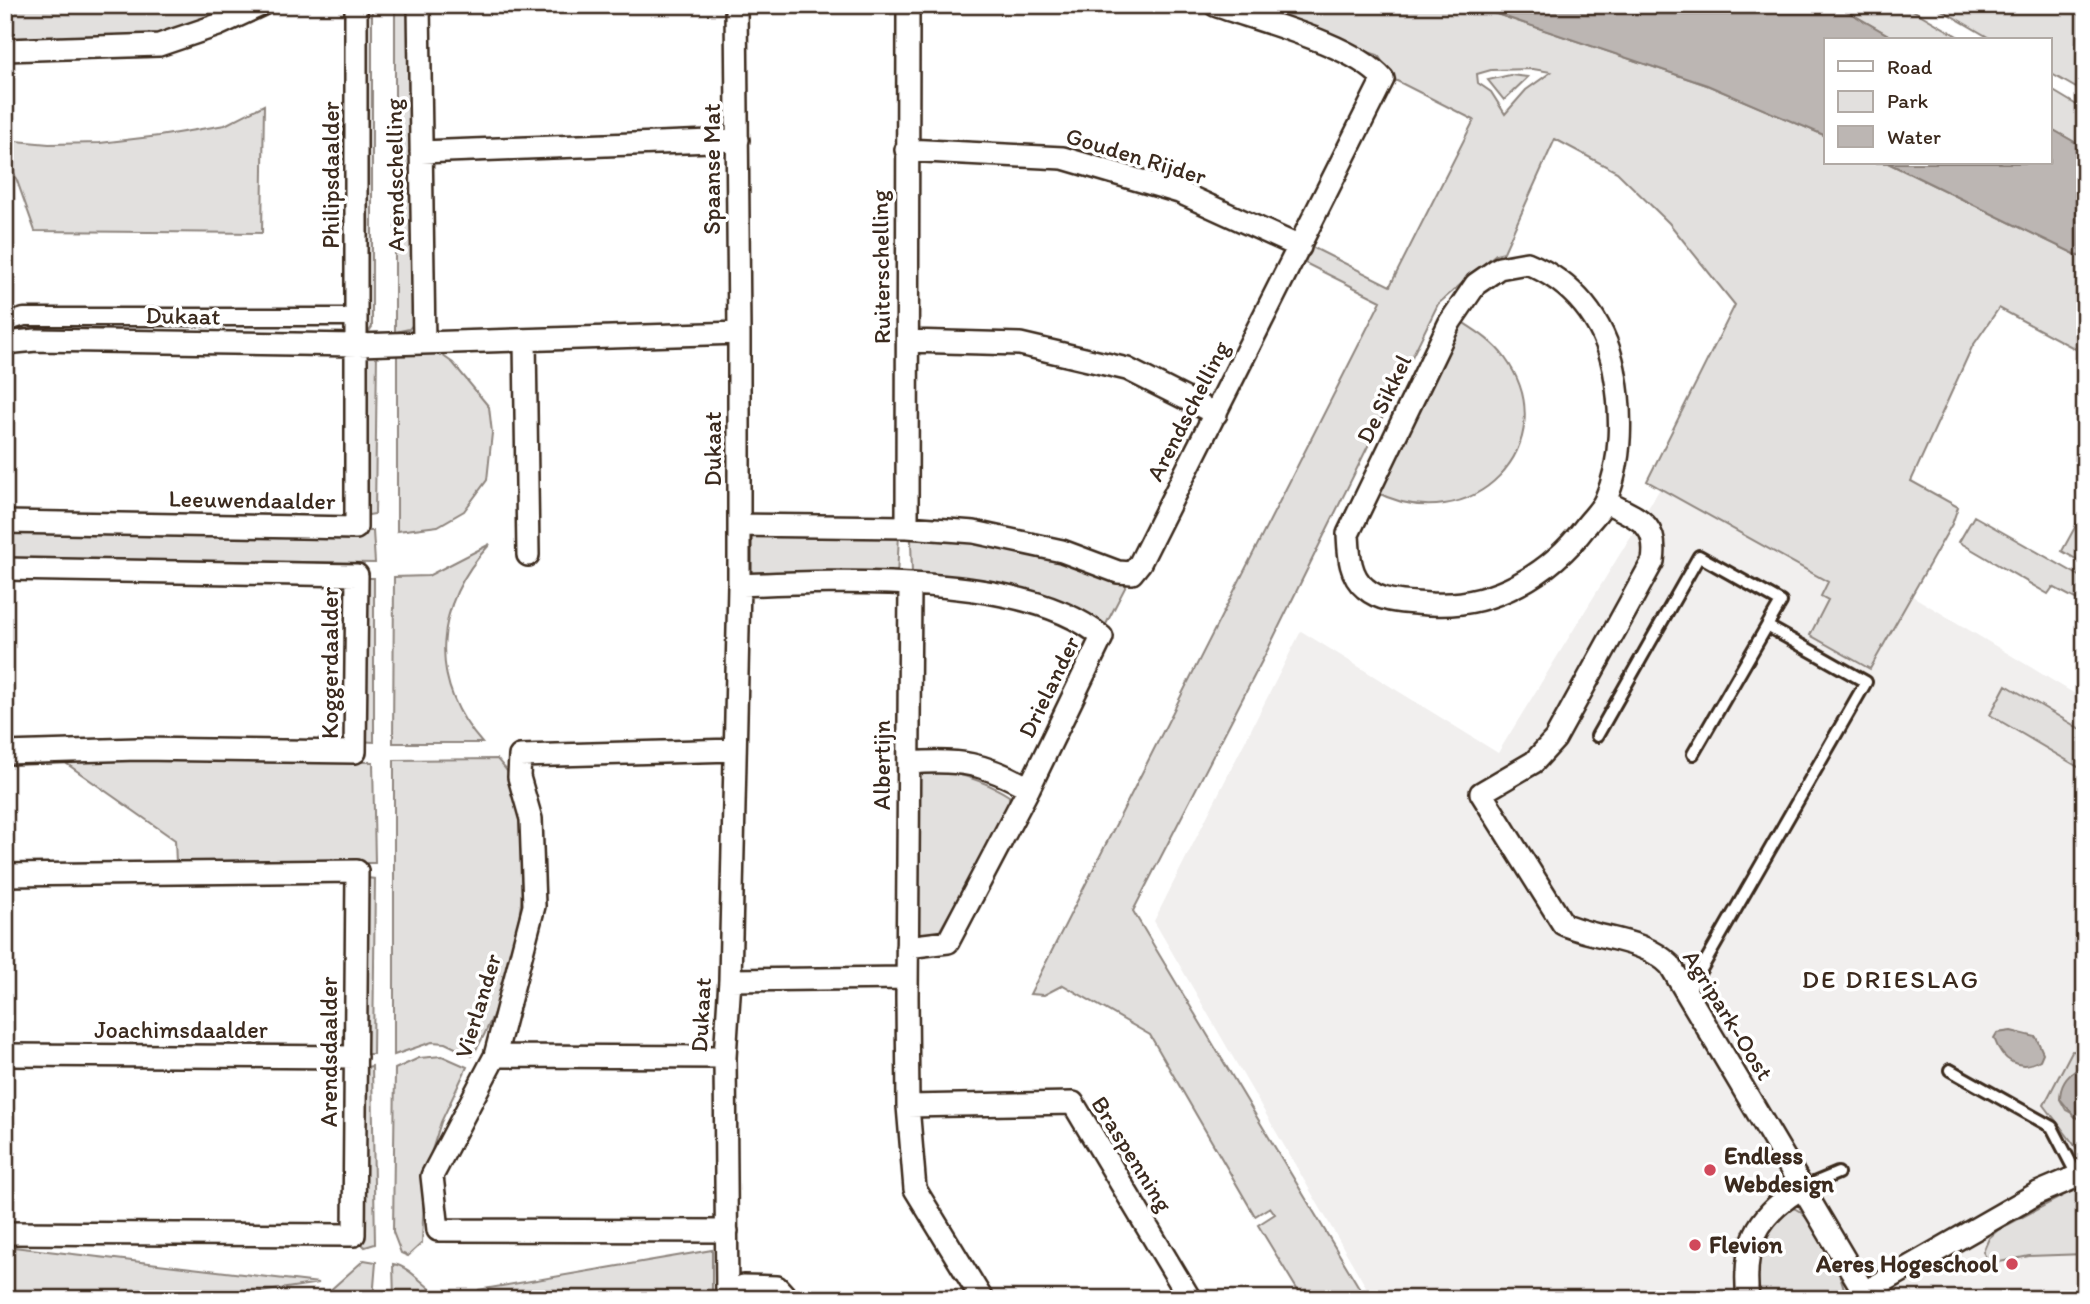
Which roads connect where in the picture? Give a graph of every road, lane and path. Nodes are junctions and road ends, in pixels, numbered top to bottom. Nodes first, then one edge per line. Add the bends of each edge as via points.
1 (261, 5) edge
2 (356, 5) edge
3 (419, 5) edge
4 (736, 5) edge
5 (908, 5) edge
6 (1215, 5) edge
7 (5, 50) edge
8 (738, 140) junction
9 (906, 150) junction
10 (421, 152) junction
11 (1300, 247) junction
12 (358, 317) junction
13 (5, 323) edge
14 (739, 333) junction
15 (525, 340) junction
16 (908, 341) junction
17 (5, 343) edge
18 (424, 343) junction
19 (358, 345) junction
20 (1216, 414) junction
21 (1605, 501) junction
22 (5, 522) edge
23 (739, 525) junction
24 (907, 527) junction
25 (528, 555) dead end
26 (5, 569) edge
27 (910, 584) junction
28 (739, 585) junction
29 (1767, 626) junction
30 (1597, 736) dead end
31 (735, 750) junction
32 (5, 753) edge
33 (1693, 754) dead end
34 (908, 763) junction
35 (1029, 788) junction
36 (5, 875) edge
37 (907, 947) junction
38 (907, 978) junction
39 (730, 980) junction
40 (1687, 994) junction
41 (5, 1055) edge
42 (495, 1056) junction
43 (356, 1057) junction
44 (725, 1057) junction
45 (1950, 1070) dead end
46 (908, 1106) junction
47 (1838, 1173) dead end
48 (2081, 1174) edge
49 (1802, 1188) junction
50 (727, 1231) junction
51 (5, 1233) edge
52 (1858, 1295) edge
53 (727, 1297) edge
54 (788, 1299) edge
55 (982, 1299) edge
56 (1190, 1299) edge
57 (1748, 1299) edge

1 - 7 street via 159,45
2 - 12 street, Philipsdaalder
3 - 10 street, Arendschelling
4 - 8 street, Spaanse Mat
5 - 9 street, Ruiterschelling
6 - 11 street, Arendschelling via 1298,33 1371,65 1383,79
8 - 10 street
8 - 14 street, Spaanse Mat
9 - 11 street, Gouden Rijder via 1063,158 1179,192
9 - 16 street, Ruiterschelling
10 - 18 street, Arendschelling
11 - 20 street, Arendschelling
12 - 13 street via 24,317
12 - 19 street, Philipsdaalder
14 - 15 street, Dukaat
14 - 23 street, Dukaat
15 - 18 street, Dukaat
15 - 25 street
16 - 20 street via 1020,344 1127,369
16 - 24 street, Ruiterschelling
17 - 19 street, Dukaat
18 - 19 street, Dukaat
19 - 22 street, Leeuwendaalder via 356,528
20 - 24 street, Arendschelling via 1132,573 1021,541
21 - 21 street, De Sikkel via 1619,436 1619,394 1609,347 1584,304 1554,274 1527,263 1499,268 1476,284 1451,322 1348,534 1350,564 1364,588 1390,601 1446,605 1489,597 1539,574 1568,550
21 - 40 street, Agripark-Oost via 1648,525 1656,542 1653,561 1555,739 1534,762 1481,793 1563,924 1658,953
23 - 24 street, Arendschelling
23 - 28 street, Dukaat
26 - 32 street, Koggerdaalder via 357,575 355,752 138,749
27 - 28 street, Drielander
27 - 34 street, Albertijn
27 - 35 street, Drielander via 976,590 1041,606 1087,623 1102,637
28 - 31 street, Dukaat
29 - 30 lane via 1781,601 1699,556
29 - 33 lane
29 - 40 lane via 1866,682
31 - 39 street, Dukaat
31 - 42 street, Vierlander via 520,756 519,777 531,819 534,906
34 - 35 street via 949,760 995,769
34 - 37 street, Albertijn
35 - 37 street, Drielander via 948,942
36 - 43 street, Arendsdaalder via 357,871
37 - 38 street
38 - 39 street
38 - 46 street
39 - 44 street, Dukaat
40 - 49 street, Agripark-Oost
41 - 43 street, Joachimsdaalder
42 - 44 street
42 - 50 street, Vierlander via 432,1177 438,1230
43 - 51 street, Arendsdaalder via 354,1235
44 - 50 street, Dukaat
45 - 48 lane via 2052,1127
46 - 55 street via 915,1189
46 - 56 street, Braspenning via 1073,1103
47 - 49 lane
48 - 52 street via 2038,1193
49 - 52 street, Agripark-Oost
49 - 57 street via 1778,1202 1755,1233 1745,1267
50 - 53 street, Dukaat
53 - 54 street via 743,1286 777,1287

